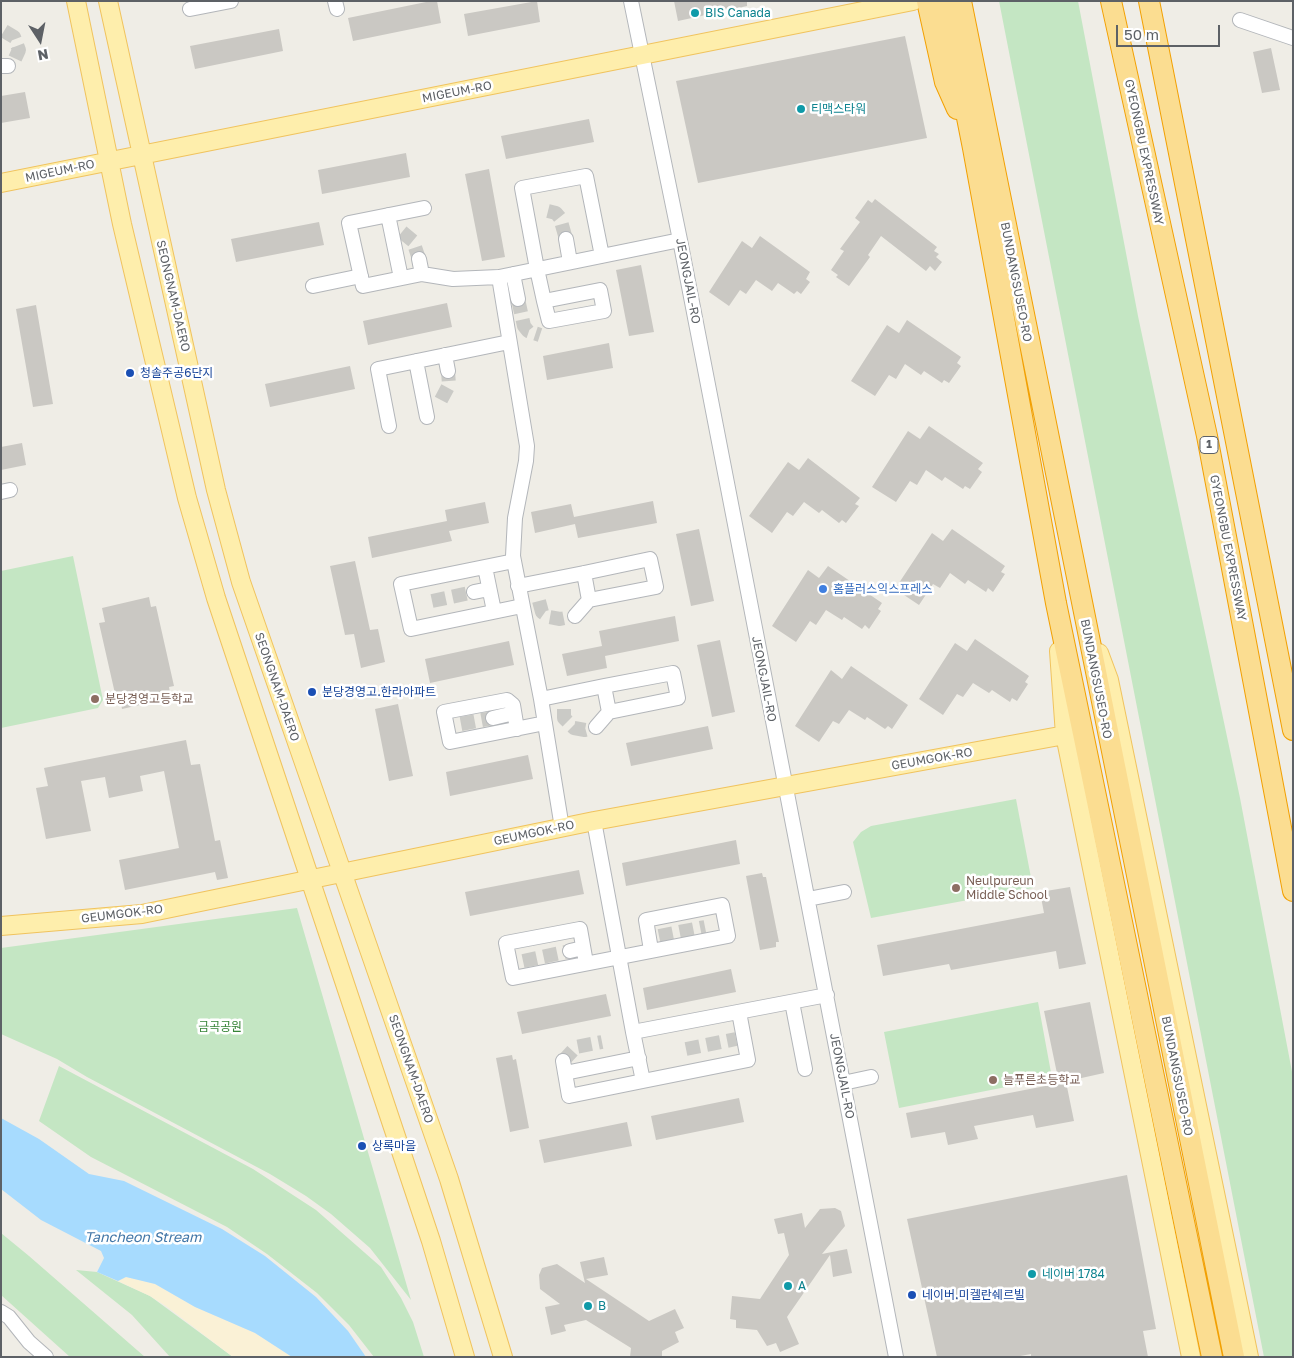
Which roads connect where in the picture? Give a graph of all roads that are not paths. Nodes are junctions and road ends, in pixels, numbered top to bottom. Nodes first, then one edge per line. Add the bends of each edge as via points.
1 (76, 1) edge
2 (108, 1) edge
3 (231, 1) edge
4 (631, 1) edge
5 (913, 1) edge
6 (927, 1) edge
7 (944, 1) edge
8 (960, 1) edge
9 (974, 1) edge
10 (1111, 1) edge
11 (1149, 1) edge
12 (190, 9) dead end
13 (1240, 20) dead end
14 (1293, 38) edge
15 (644, 55) junction
16 (981, 146) junction
17 (142, 155) junction
18 (109, 161) junction
19 (1, 184) edge
20 (424, 208) dead end
21 (388, 215) junction
22 (566, 239) tunnel mouth
23 (680, 240) junction
24 (602, 256) junction
25 (419, 259) tunnel mouth
26 (570, 262) junction
27 (538, 269) junction
28 (422, 274) junction
29 (513, 274) junction
30 (361, 276) junction
31 (499, 277) junction
32 (401, 278) junction
33 (313, 286) dead end
34 (518, 299) tunnel mouth
35 (544, 301) dead end
36 (509, 342) junction
37 (445, 355) junction
38 (416, 361) junction
39 (448, 371) tunnel mouth
40 (427, 417) dead end
41 (389, 426) dead end
42 (514, 561) junction
43 (485, 567) junction
44 (584, 573) junction
45 (518, 586) junction
46 (489, 589) junction
47 (474, 592) tunnel mouth
48 (589, 600) junction
49 (1056, 603) junction
50 (522, 606) junction
51 (1082, 609) junction
52 (494, 611) junction
53 (575, 616) dead end
54 (604, 686) junction
55 (541, 699) junction
56 (610, 712) junction
57 (514, 713) junction
58 (493, 718) tunnel mouth
59 (545, 724) junction
60 (596, 727) dead end
61 (517, 729) junction
62 (1293, 730) edge
63 (1065, 735) junction
64 (785, 786) junction
65 (594, 821) junction
66 (562, 828) junction
67 (342, 873) junction
68 (310, 880) junction
69 (1293, 891) edge
70 (844, 892) dead end
71 (808, 899) junction
72 (1, 926) edge
73 (653, 942) junction
74 (620, 956) junction
75 (586, 963) junction
76 (827, 995) junction
77 (792, 1002) junction
78 (739, 1012) junction
79 (634, 1032) junction
80 (638, 1058) junction
81 (805, 1069) dead end
82 (871, 1077) dead end
83 (643, 1081) junction
84 (843, 1082) junction
85 (1, 1312) edge
86 (46, 1357) edge
87 (465, 1357) edge
88 (503, 1357) edge
89 (896, 1357) edge
90 (1191, 1357) edge
91 (1212, 1357) edge
92 (1234, 1357) edge
93 (1249, 1357) edge

1 - 18 main road
2 - 17 main road, SEONGNAM-DAERO
3 - 12 street
4 - 15 street, JEONGJAIL-RO
5 - 15 main road, MIGEUM-RO
6 - 16 highway via 945,82
7 - 16 highway, BUNDANGSUSEO-RO
8 - 16 highway, BUNDANGSUSEO-RO
9 - 16 highway via 989,76
10 - 69 highway, GYEONGBU EXPRESSWAY / 1 via 1207,436
11 - 62 highway, 1
13 - 14 street
15 - 17 main road, MIGEUM-RO
15 - 23 street, JEONGJAIL-RO
16 - 49 highway, BUNDANGSUSEO-RO
16 - 51 highway, BUNDANGSUSEO-RO
17 - 18 main road, MIGEUM-RO
17 - 67 main road, SEONGNAM-DAERO via 216,490 238,573
18 - 19 main road, MIGEUM-RO
18 - 68 main road via 187,498 216,598
20 - 21 street
21 - 30 street via 349,223
21 - 32 street
22 - 26 street
23 - 24 street
23 - 64 street, JEONGJAIL-RO
24 - 26 street
24 - 27 street via 586,176 522,188
25 - 28 street
26 - 27 street
27 - 29 street
27 - 35 street
28 - 31 street via 453,278
28 - 32 street
29 - 31 street
29 - 34 street
30 - 32 street via 363,286
30 - 33 street
31 - 36 street
36 - 37 street
36 - 42 street via 527,446 512,543
37 - 38 street
37 - 39 street
38 - 40 street
38 - 41 street via 378,368
42 - 43 street
42 - 45 street
43 - 46 street
43 - 52 street via 401,584 410,629
44 - 45 street
44 - 48 street
44 - 48 street via 650,559 656,587
45 - 50 street
46 - 47 street
46 - 52 street
48 - 53 street
49 - 63 main road
49 - 91 highway, BUNDANGSUSEO-RO
50 - 52 street
50 - 55 street
51 - 92 highway, BUNDANGSUSEO-RO
51 - 93 main road via 1109,680
54 - 55 street
54 - 56 street
54 - 56 street via 673,673 678,698
55 - 59 street
56 - 60 street
57 - 58 street
57 - 61 street
57 - 61 street via 507,700 444,712 450,742
59 - 61 street
59 - 66 street
63 - 64 main road, GEUMGOK-RO
63 - 90 main road
64 - 65 main road, GEUMGOK-RO
64 - 71 street, JEONGJAIL-RO
65 - 66 main road, GEUMGOK-RO
65 - 74 street
66 - 67 main road, GEUMGOK-RO
67 - 68 main road, GEUMGOK-RO
67 - 88 main road, SEONGNAM-DAERO via 468,1233
68 - 72 main road, GEUMGOK-RO via 142,914
68 - 87 main road via 428,1232
70 - 71 street
71 - 76 street, JEONGJAIL-RO
73 - 73 street via 728,936 722,905 646,920
73 - 74 street
74 - 75 street
74 - 79 street
75 - 75 street via 513,978 506,944 580,929 576,950
76 - 77 street
76 - 84 street, JEONGJAIL-RO
77 - 78 street
77 - 81 street
78 - 79 street
78 - 83 street via 740,1038 748,1060
79 - 80 street
80 - 83 street
80 - 83 street via 564,1067 570,1096
82 - 84 street
84 - 89 street, JEONGJAIL-RO
85 - 86 street

